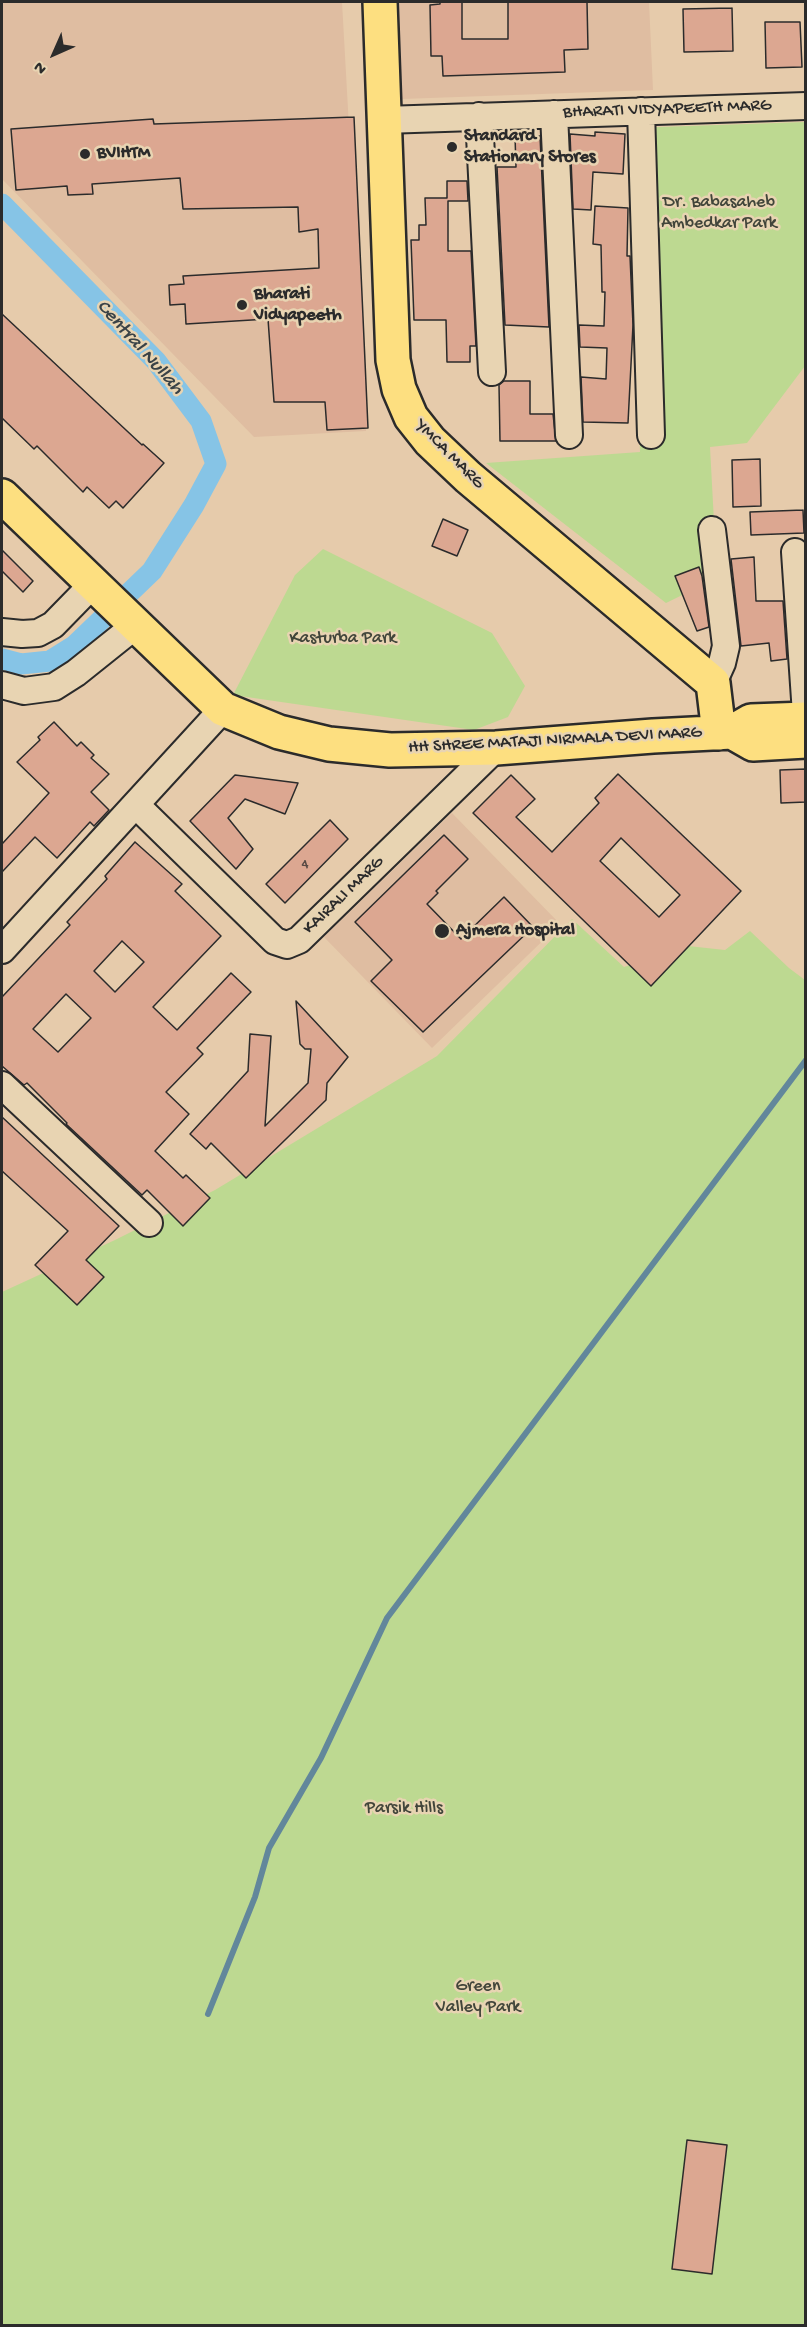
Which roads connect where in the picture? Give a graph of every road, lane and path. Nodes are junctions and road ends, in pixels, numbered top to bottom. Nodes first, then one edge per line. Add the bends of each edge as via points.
1 (380, 2) edge
2 (806, 106) edge
3 (641, 111) junction
4 (554, 114) junction
5 (479, 117) junction
6 (384, 120) junction
7 (492, 372) dead end
8 (569, 435) dead end
9 (651, 435) dead end
10 (2, 496) edge
11 (712, 530) dead end
12 (795, 552) dead end
13 (96, 587) junction
14 (132, 622) junction
15 (2, 632) edge
16 (713, 683) junction
17 (2, 685) edge
18 (223, 709) junction
19 (806, 714) edge
20 (806, 718) edge
21 (726, 733) junction
22 (806, 741) edge
23 (496, 748) junction
24 (136, 805) junction
25 (2, 950) edge
26 (2, 1085) edge
27 (149, 1223) dead end

1 - 6 main road, YMCA MARG
2 - 3 street, BHARATI VIDYAPEETH MARG
3 - 4 street, BHARATI VIDYAPEETH MARG
3 - 9 street
4 - 5 street, BHARATI VIDYAPEETH MARG
4 - 8 street
5 - 6 street, BHARATI VIDYAPEETH MARG
5 - 7 street
6 - 16 main road, YMCA MARG via 393,360 399,389 411,417 468,477
10 - 13 main road, HH SHREE MATAJI NIRMALA DEVI MARG
11 - 16 street via 726,646
12 - 19 street
13 - 14 main road, HH SHREE MATAJI NIRMALA DEVI MARG
13 - 15 street via 53,625 38,633
14 - 17 street via 76,673 54,687 24,691
14 - 18 main road, HH SHREE MATAJI NIRMALA DEVI MARG
16 - 21 main road
18 - 23 main road, HH SHREE MATAJI NIRMALA DEVI MARG via 279,732 329,744 390,750
18 - 24 street
20 - 21 main road, HH SHREE MATAJI NIRMALA DEVI MARG via 751,721
21 - 22 main road, HH SHREE MATAJI NIRMALA DEVI MARG via 753,744
21 - 23 main road, HH SHREE MATAJI NIRMALA DEVI MARG
23 - 24 street, KAIRALI MARG via 298,940 287,945 275,941
24 - 25 street
26 - 27 street

